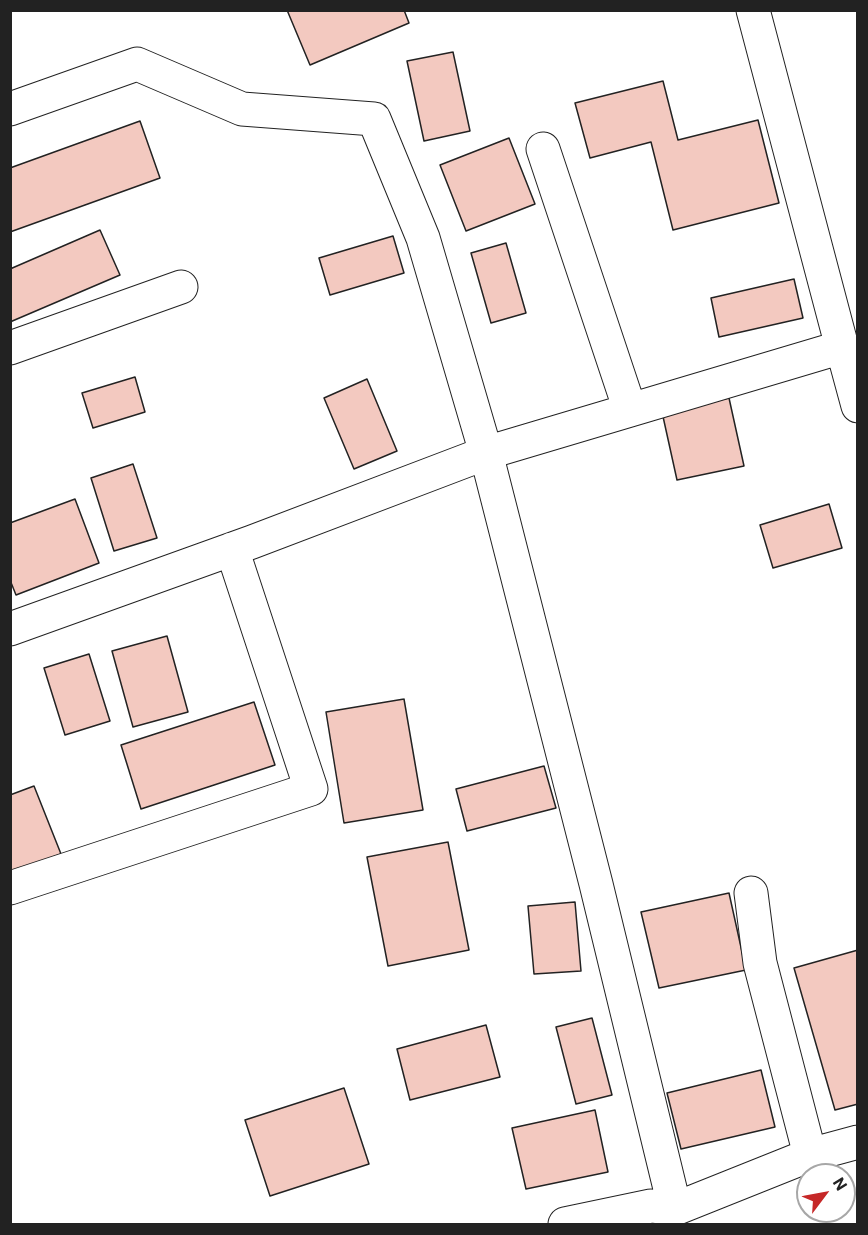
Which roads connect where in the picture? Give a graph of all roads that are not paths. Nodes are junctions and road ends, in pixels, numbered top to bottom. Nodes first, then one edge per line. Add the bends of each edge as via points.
1 (753, 10) edge
2 (10, 109) edge
3 (543, 149) dead end
4 (181, 287) dead end
5 (842, 347) junction
6 (10, 348) edge
7 (858, 406) edge
8 (630, 410) junction
9 (486, 453) junction
10 (232, 549) junction
11 (10, 629) edge
12 (10, 888) edge
13 (751, 893) dead end
14 (858, 1142) edge
15 (810, 1155) junction
16 (675, 1209) junction
17 (565, 1224) edge

1 - 5 street
2 - 9 street via 137,64 242,109 374,119 423,238
3 - 8 street
4 - 6 street
5 - 7 street
5 - 8 street
8 - 9 street
9 - 10 street
9 - 16 street
10 - 11 street
10 - 12 street via 311,789
13 - 15 street via 760,963
14 - 15 street
15 - 16 street
16 - 17 street via 651,1206

